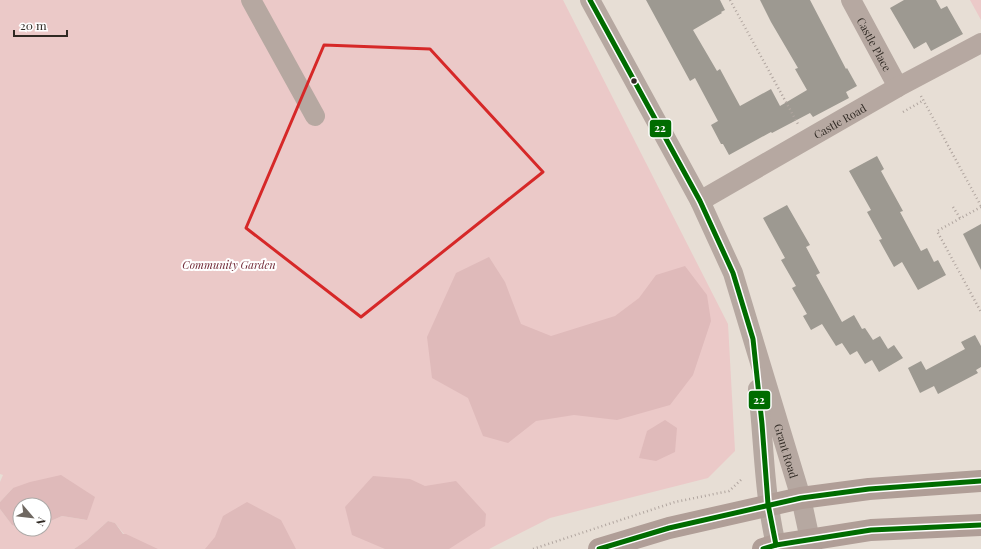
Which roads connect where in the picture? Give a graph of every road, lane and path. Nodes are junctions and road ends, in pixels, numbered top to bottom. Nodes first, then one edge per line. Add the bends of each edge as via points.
1 (251, 0) edge
2 (590, 0) edge
3 (730, 0) edge
4 (851, 0) edge
5 (981, 43) edge
6 (905, 84) junction
7 (924, 100) junction
8 (903, 112) dead end
9 (315, 116) dead end
10 (807, 140) junction
11 (700, 201) junction
12 (981, 206) edge
13 (954, 207) dead end
14 (960, 218) junction
15 (981, 312) edge
16 (753, 339) junction
17 (981, 481) edge
18 (801, 498) junction
19 (768, 504) junction
20 (981, 525) edge
21 (811, 544) edge
22 (772, 548) edge
23 (599, 549) edge

1 - 9 street
2 - 11 street, Grant Road
3 - 10 path
4 - 6 street, Castle Place
5 - 6 street, Castle Road
6 - 7 path
6 - 10 street, Castle Road
7 - 8 path
7 - 12 path
10 - 11 street, Castle Road
11 - 16 street, Grant Road via 733,274
12 - 14 path
13 - 14 path
14 - 15 path via 936,231
16 - 18 street, Grant Road
16 - 19 street, Grant Road
17 - 18 main road via 869,489
18 - 19 main road
18 - 21 street, Grant Road
19 - 22 street, Grant Road
19 - 23 main road via 669,528
20 - 21 main road via 871,530
21 - 22 main road

